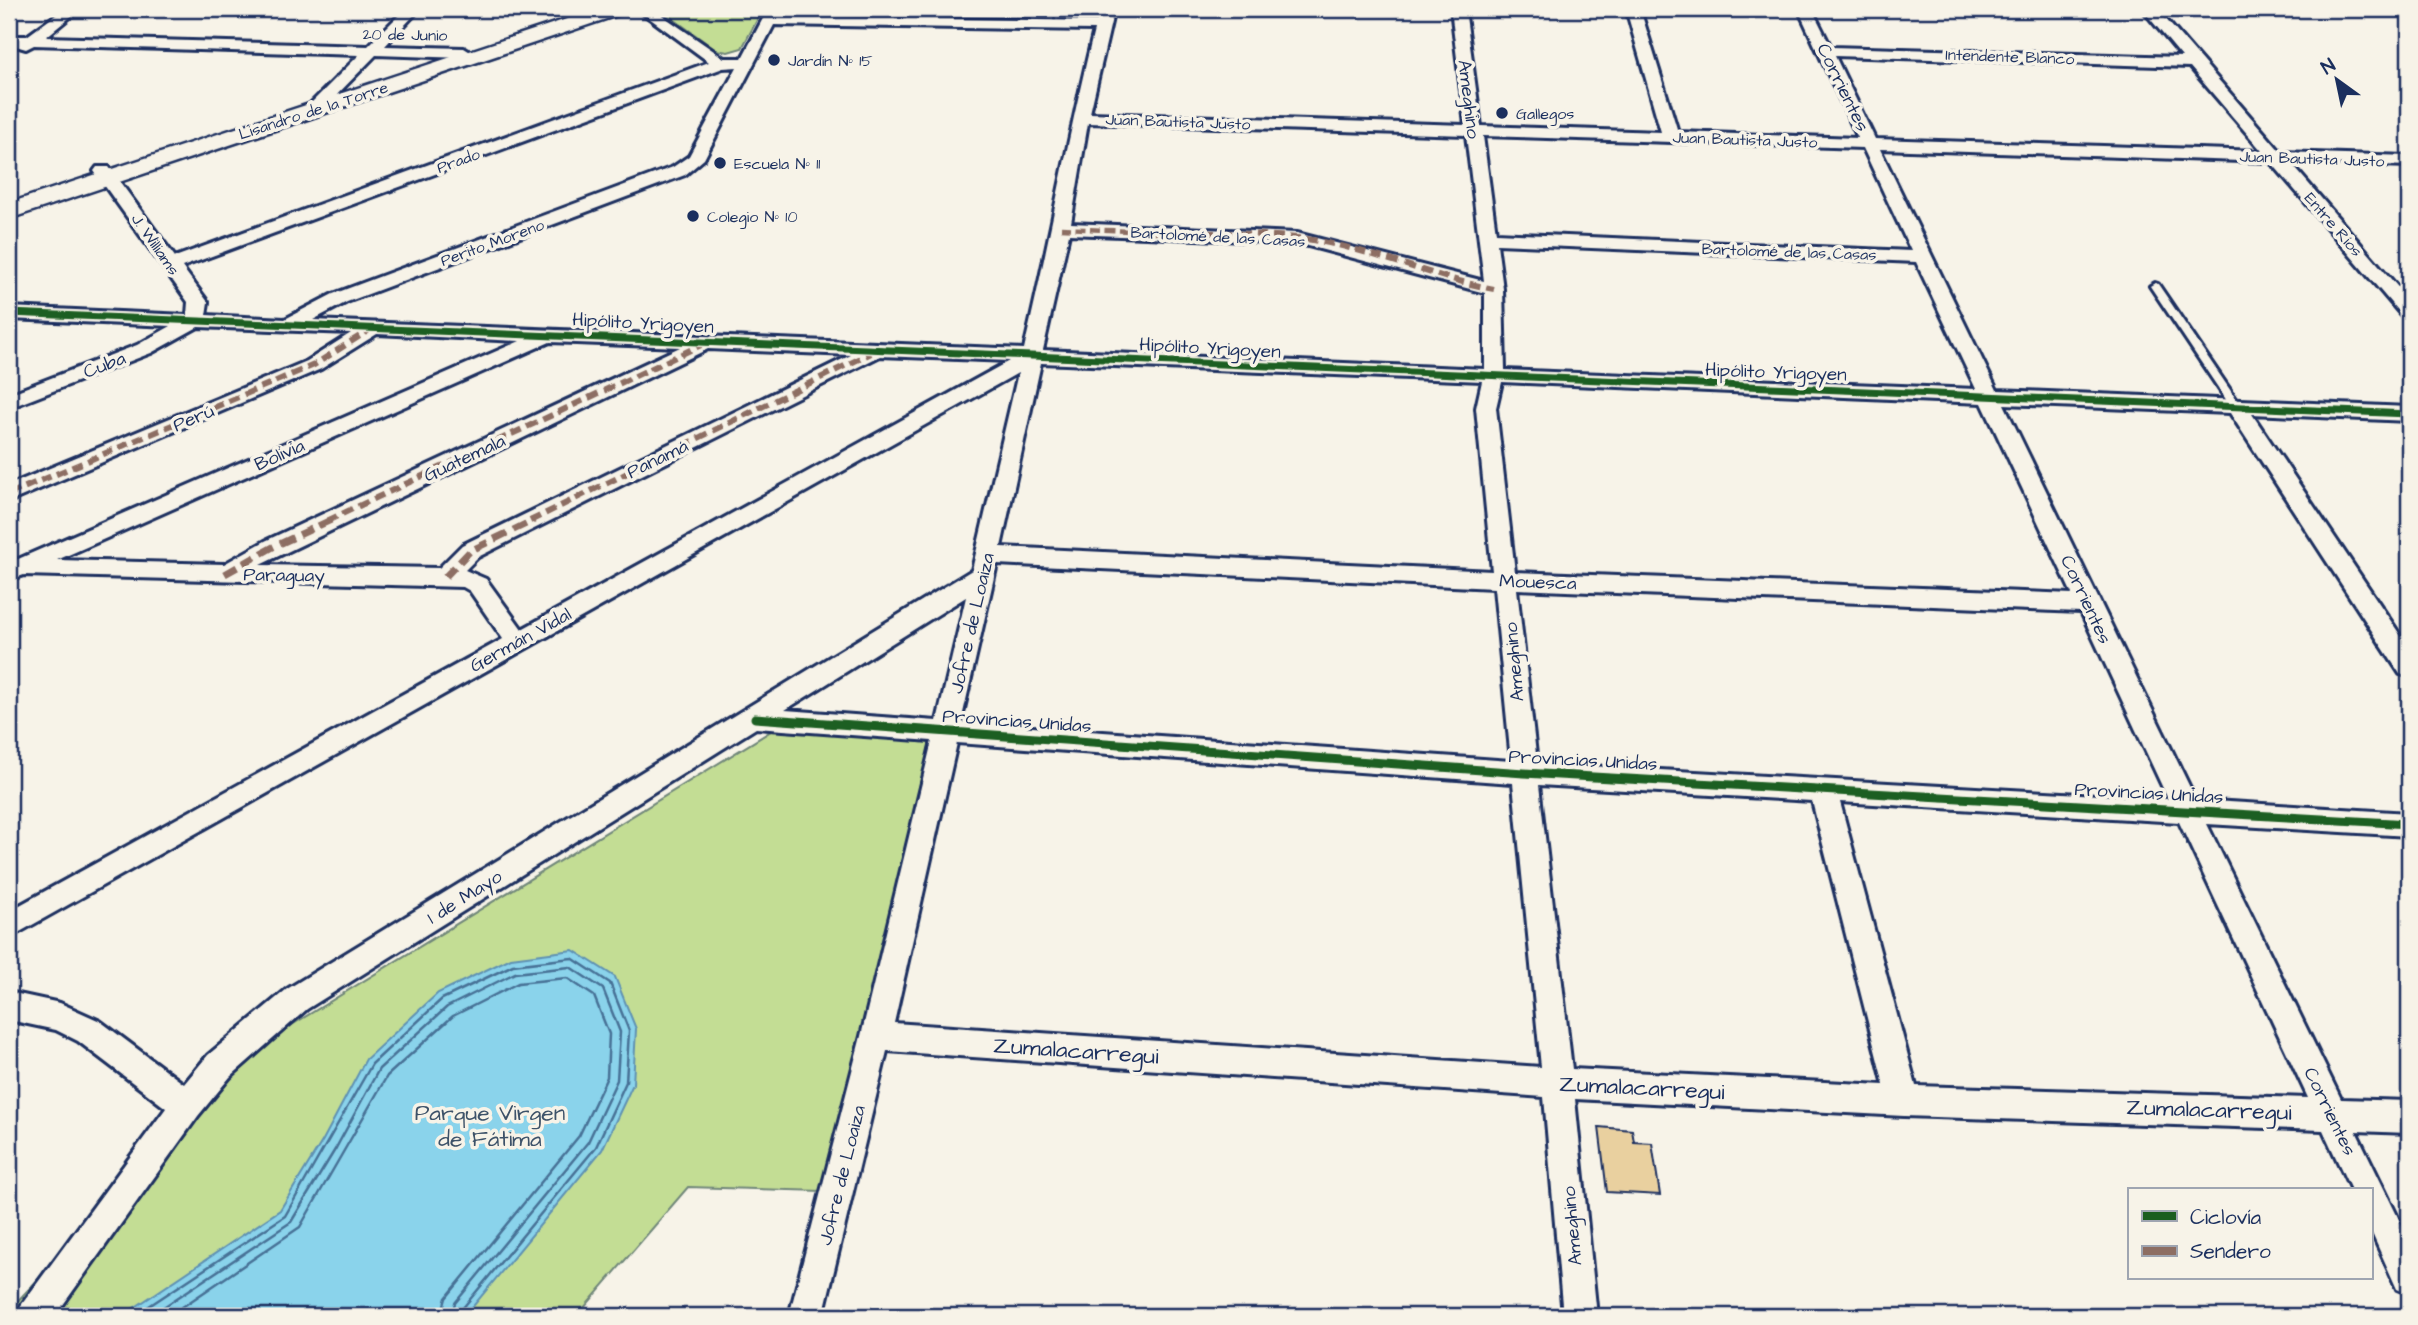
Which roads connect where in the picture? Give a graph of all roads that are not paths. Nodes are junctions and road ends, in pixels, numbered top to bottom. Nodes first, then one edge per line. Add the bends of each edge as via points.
1 (73, 9) edge
2 (413, 9) edge
3 (599, 9) edge
4 (617, 9) edge
5 (644, 9) edge
6 (1458, 9) edge
7 (1633, 9) edge
8 (1805, 9) edge
9 (2149, 9) edge
10 (772, 15) edge
11 (1105, 17) edge
12 (9, 40) edge
13 (30, 41) junction
14 (371, 51) junction
15 (1826, 51) junction
16 (464, 53) junction
17 (9, 57) edge
18 (746, 62) junction
19 (2194, 62) junction
20 (721, 63) junction
21 (319, 105) junction
22 (1081, 118) junction
23 (1474, 131) junction
24 (1671, 137) junction
25 (1871, 143) junction
26 (2277, 157) junction
27 (2409, 161) edge
28 (107, 174) junction
29 (9, 202) edge
30 (9, 211) edge
31 (1061, 228) junction
32 (1488, 238) junction
33 (1922, 257) junction
34 (171, 265) junction
35 (2155, 286) dead end
36 (1494, 289) junction
37 (2409, 312) edge
38 (9, 313) edge
39 (196, 320) junction
40 (287, 325) junction
41 (372, 329) junction
42 (550, 335) junction
43 (705, 343) junction
44 (877, 350) junction
45 (1033, 357) junction
46 (1493, 378) junction
47 (1991, 396) junction
48 (9, 401) edge
49 (2235, 405) junction
50 (2409, 414) edge
51 (9, 494) edge
52 (985, 565) junction
53 (15, 570) edge
54 (225, 574) junction
55 (445, 577) junction
56 (1506, 580) junction
57 (2089, 604) junction
58 (517, 641) junction
59 (2409, 667) edge
60 (755, 718) junction
61 (945, 733) junction
62 (1524, 773) junction
63 (1823, 790) junction
64 (2187, 812) junction
65 (2409, 824) edge
66 (9, 925) edge
67 (9, 1006) edge
68 (876, 1036) junction
69 (1558, 1083) junction
70 (1904, 1101) junction
71 (187, 1105) junction
72 (2332, 1113) junction
73 (2409, 1117) edge
74 (2367, 1188) edge
75 (2372, 1197) edge
76 (2409, 1277) edge
77 (34, 1316) edge
78 (806, 1316) edge
79 (1580, 1316) edge

1 - 13 street
2 - 14 street
3 - 16 main road, Lisandro de la Torre
4 - 21 main road, Lisandro de la Torre
5 - 20 street
6 - 23 street, Ameghino
7 - 24 street
8 - 15 street, Corrientes
9 - 19 street, Entre Ríos
10 - 11 street
10 - 18 street
11 - 22 street, Jofre de Loaiza
12 - 13 street, 20 de Junio
13 - 14 street, 20 de Junio
13 - 17 street
14 - 16 street, 20 de Junio
14 - 21 street
15 - 19 street, Intendente Blanco
15 - 25 street, Corrientes
16 - 21 main road, Lisandro de la Torre
18 - 20 street, Prado
18 - 40 street, Perito Moreno via 696,159 679,171 341,298
19 - 26 street, Entre Ríos
20 - 34 street, Prado
21 - 28 main road, Lisandro de la Torre
22 - 23 street, Juan Bautista Justo
22 - 31 street, Jofre de Loaiza
23 - 24 street, Juan Bautista Justo
23 - 32 street, Ameghino
24 - 25 street, Juan Bautista Justo
25 - 26 street, Juan Bautista Justo
25 - 33 street, Corrientes
26 - 27 street, Juan Bautista Justo
26 - 37 street, Entre Ríos
28 - 29 main road, Lisandro de la Torre
28 - 30 main road, Lisandro de la Torre
28 - 34 street, J. Williams
31 - 36 street, Bartolomé de las Casas via 1297,238 1327,243 1438,279
31 - 45 street, Jofre de Loaiza
32 - 33 street, Bartolomé de las Casas
32 - 36 street, Ameghino
33 - 47 street, Corrientes
34 - 39 street, J. Williams via 198,302
35 - 49 lane
36 - 46 street, Ameghino via 1497,361
38 - 39 street, Hipólito Yrigoyen
39 - 40 street, Hipólito Yrigoyen
39 - 48 street, Cuba via 144,349
40 - 41 street, Hipólito Yrigoyen
41 - 42 street, Hipólito Yrigoyen
41 - 51 street, Perú via 314,365
42 - 43 street, Hipólito Yrigoyen
42 - 53 street, Bolivia
43 - 44 street, Hipólito Yrigoyen
43 - 54 street, Guatemala via 285,541
44 - 45 street, Hipólito Yrigoyen
44 - 55 street, Panamá via 470,551
45 - 46 street, Hipólito Yrigoyen
45 - 52 street, Jofre de Loaiza
45 - 58 street, Germán Vidal
46 - 47 street, Hipólito Yrigoyen
46 - 56 street, Ameghino via 1486,408
47 - 49 street, Hipólito Yrigoyen
47 - 57 street, Corrientes
49 - 50 street, Hipólito Yrigoyen
49 - 59 street
52 - 56 street, Mouesca
52 - 60 street, 1 de Mayo
52 - 61 street, Jofre de Loaiza
53 - 54 street, Paraguay
54 - 55 street, Paraguay
55 - 58 street, Paraguay via 478,585
56 - 57 street, Mouesca
56 - 62 street, Ameghino
57 - 64 street, Corrientes
58 - 66 street, Germán Vidal
60 - 61 street, Provincias Unidas
60 - 71 street, 1 de Mayo via 297,999 219,1066
61 - 62 street, Provincias Unidas
61 - 68 street, Jofre de Loaiza
62 - 63 street, Provincias Unidas
62 - 69 street, Ameghino
63 - 64 street, Provincias Unidas
63 - 70 street
64 - 65 street, Provincias Unidas
64 - 72 street, Corrientes
67 - 71 street via 60,1017 89,1031
68 - 69 street, Zumalacarregui
68 - 78 street, Jofre de Loaiza
69 - 70 street, Zumalacarregui
69 - 79 street, Ameghino
70 - 72 street, Zumalacarregui
71 - 77 street, 1 de Mayo
72 - 73 street, Zumalacarregui
72 - 74 street, Corrientes
75 - 76 street

